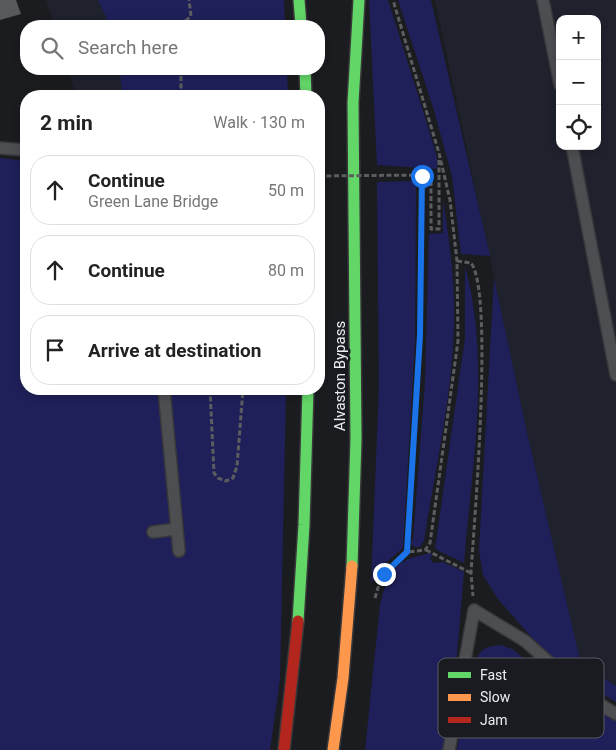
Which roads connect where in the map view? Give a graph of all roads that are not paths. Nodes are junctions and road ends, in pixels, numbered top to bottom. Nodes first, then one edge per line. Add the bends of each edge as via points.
1 (299, 0) edge
2 (359, 0) edge
3 (543, 0) edge
4 (301, 20) edge
5 (344, 38) dead end
6 (556, 65) edge
7 (305, 75) edge
8 (306, 90) edge
9 (353, 103) junction
10 (0, 148) edge
11 (20, 150) edge
12 (573, 150) edge
13 (616, 375) edge
14 (165, 395) edge
15 (308, 395) edge
16 (177, 530) junction
17 (153, 532) dead end
18 (179, 551) dead end
19 (465, 658) edge
20 (544, 658) edge
21 (604, 707) edge
22 (616, 714) edge
23 (284, 750) edge
24 (333, 750) edge

1 - 4 highway
2 - 9 highway, Alvaston Bypass
3 - 6 lane
5 - 9 highway
7 - 8 highway
9 - 24 highway, Alvaston Bypass via 356,440 352,563 343,678
10 - 11 lane
12 - 13 lane
14 - 16 lane
15 - 23 highway via 304,554 295,667
16 - 17 lane
16 - 18 lane
19 - 20 lane via 474,610 525,641
21 - 22 lane

